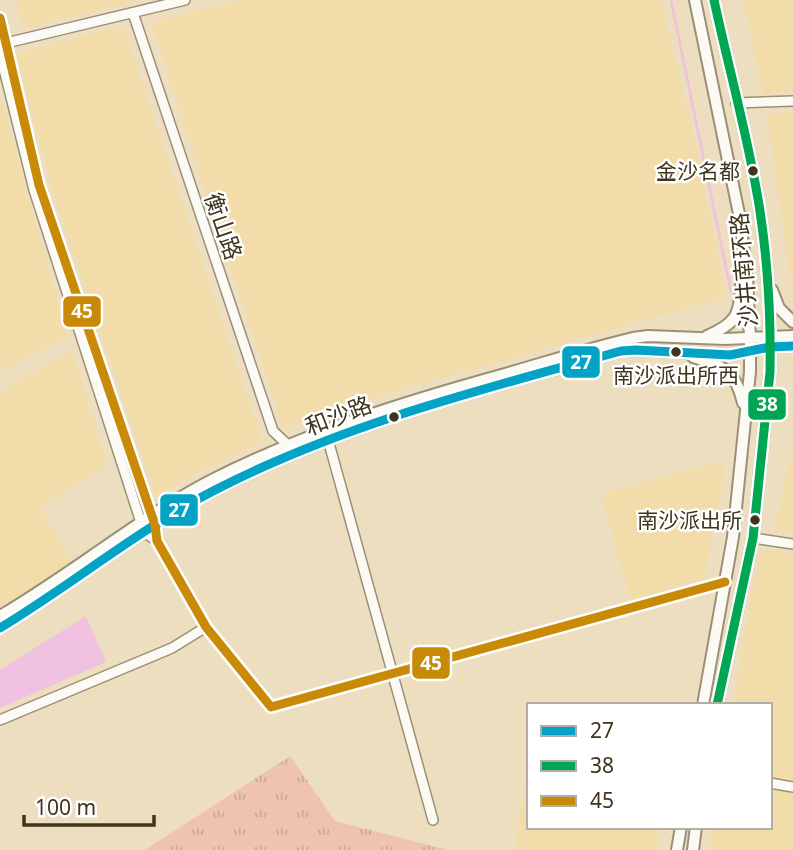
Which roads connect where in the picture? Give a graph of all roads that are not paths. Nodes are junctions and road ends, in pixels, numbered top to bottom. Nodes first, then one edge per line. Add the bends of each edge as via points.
1 (185, 0) edge
2 (695, 0) edge
3 (713, 0) edge
4 (133, 13) junction
5 (0, 18) edge
6 (3, 44) edge
7 (0, 53) edge
8 (793, 100) edge
9 (736, 103) junction
10 (744, 247) junction
11 (767, 275) junction
12 (793, 322) edge
13 (793, 336) edge
14 (701, 338) junction
15 (750, 338) junction
16 (770, 342) junction
17 (793, 346) edge
18 (750, 351) junction
19 (677, 352) junction
20 (746, 414) junction
21 (327, 436) junction
22 (289, 446) junction
23 (148, 524) junction
24 (753, 538) junction
25 (793, 544) edge
26 (725, 582) junction
27 (0, 616) edge
28 (206, 627) junction
29 (0, 628) edge
30 (393, 673) junction
31 (703, 703) edge
32 (717, 703) edge
33 (0, 720) edge
34 (772, 783) edge
35 (793, 787) edge
36 (433, 820) dead end
37 (681, 829) edge
38 (696, 829) edge
39 (677, 850) edge
40 (693, 850) edge

1 - 4 street
2 - 10 main road, 沙井南环路
3 - 9 main road, 沙井南环路
4 - 6 street
4 - 22 street, 衡山路 via 272,431
5 - 6 street
6 - 23 street via 39,185
7 - 23 street via 34,190
8 - 9 street
9 - 11 main road, 沙井南环路 via 756,190
10 - 14 main road via 738,311 728,326
10 - 15 main road, 沙井南环路
11 - 12 main road via 779,308
11 - 16 main road, 沙井南环路
13 - 16 main road
14 - 15 main road, 和沙路
14 - 21 main road, 和沙路 via 648,337 618,342 415,399
15 - 16 main road, 和沙路
15 - 18 main road, 沙井南环路
16 - 17 main road
16 - 18 main road, 和沙路
16 - 24 main road, 沙井南环路
18 - 19 main road, 和沙路 via 730,355
18 - 20 main road, 沙井南环路
19 - 20 main road via 727,370 738,383
19 - 21 main road, 和沙路 via 621,351
20 - 26 main road, 沙井南环路
21 - 22 main road, 和沙路
21 - 23 main road, 和沙路
21 - 30 street
22 - 23 main road, 和沙路 via 210,481
23 - 27 main road, 和沙路
23 - 28 street
23 - 29 main road, 和沙路
24 - 25 street
24 - 32 main road, 沙井南环路
26 - 30 street
26 - 31 main road, 沙井南环路
28 - 30 street via 271,707
28 - 33 street via 172,648
30 - 36 street
34 - 35 street
37 - 39 main road
38 - 40 main road

